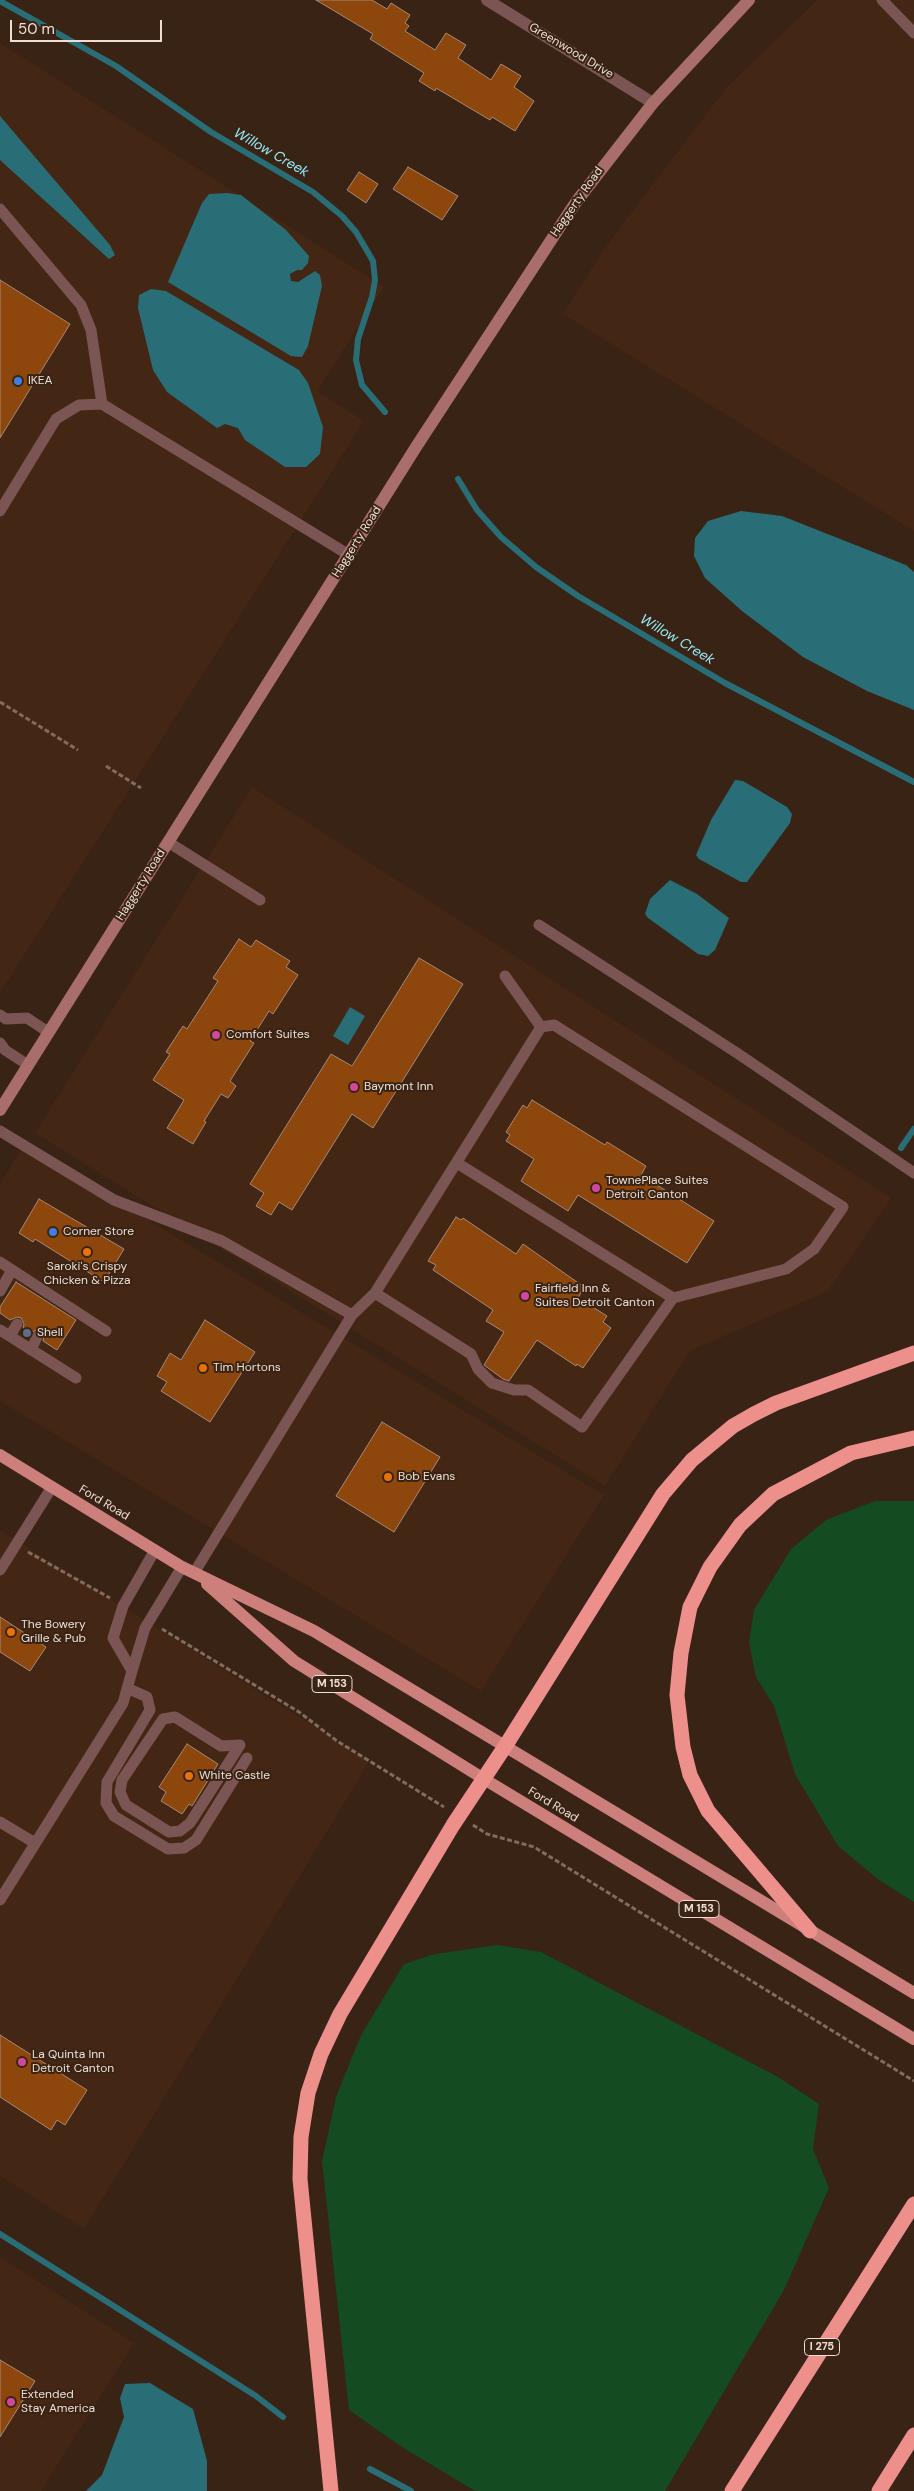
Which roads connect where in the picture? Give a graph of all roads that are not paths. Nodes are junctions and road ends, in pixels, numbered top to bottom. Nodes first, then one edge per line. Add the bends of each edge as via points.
1 (487, 0) edge
2 (750, 0) edge
3 (882, 0) edge
4 (914, 33) edge
5 (653, 103) junction
6 (0, 209) edge
7 (102, 404) junction
8 (0, 511) edge
9 (348, 555) junction
10 (168, 842) junction
11 (260, 900) dead end
12 (539, 925) dead end
13 (505, 976) dead end
14 (0, 1015) edge
15 (541, 1027) junction
16 (48, 1032) junction
17 (0, 1043) edge
18 (28, 1065) junction
19 (0, 1110) edge
20 (0, 1131) edge
21 (457, 1163) junction
22 (914, 1172) edge
23 (0, 1262) edge
24 (12, 1270) junction
25 (0, 1291) edge
26 (375, 1293) junction
27 (673, 1298) junction
28 (352, 1315) junction
29 (17, 1324) dead end
30 (106, 1330) dead end
31 (5, 1333) edge
32 (38, 1338) dead end
33 (31, 1350) junction
34 (914, 1353) edge
35 (76, 1378) dead end
36 (914, 1438) edge
37 (0, 1455) edge
38 (52, 1487) junction
39 (155, 1550) junction
40 (182, 1566) junction
41 (0, 1570) edge
42 (194, 1573) junction
43 (132, 1672) junction
44 (127, 1688) junction
45 (240, 1745) joint
46 (506, 1745) junction
47 (247, 1758) dead end
48 (484, 1779) junction
49 (0, 1822) edge
50 (35, 1844) junction
51 (0, 1900) edge
52 (810, 1931) junction
53 (914, 1993) edge
54 (914, 2039) edge
55 (914, 2204) edge
56 (914, 2435) edge
57 (331, 2491) edge
58 (732, 2491) edge
59 (879, 2491) edge

1 - 5 street, Greenwood Drive
2 - 5 main road, Haggerty Road
3 - 4 lane
5 - 9 main road, Haggerty Road via 617,147 543,252
6 - 7 lane via 81,305 91,330
7 - 8 lane via 78,405 56,419
7 - 9 lane
9 - 10 main road, Haggerty Road
10 - 11 lane
10 - 16 main road, Haggerty Road
12 - 22 lane
13 - 15 lane
14 - 16 lane via 6,1019 27,1018
15 - 21 lane
15 - 27 lane via 554,1025 843,1207 814,1249 786,1269
16 - 18 main road, Haggerty Road
17 - 18 lane
18 - 19 main road, Haggerty Road
20 - 28 lane via 114,1200 222,1241
21 - 26 lane
21 - 27 lane
23 - 24 lane
24 - 25 lane
24 - 30 lane via 58,1304
26 - 27 lane via 471,1354 478,1369 492,1383 514,1390 528,1390 582,1427
26 - 28 lane
28 - 42 lane
29 - 31 lane
31 - 33 lane
32 - 33 lane
33 - 35 lane
34 - 46 highway via 754,1414 692,1460 662,1494
36 - 52 highway via 851,1453 773,1494 740,1525 710,1567 690,1607 677,1695 683,1747 690,1774 708,1811
37 - 38 main road, Ford Road / M 153
38 - 39 main road, Ford Road / M 153
38 - 41 lane
39 - 40 main road, Ford Road / M 153
39 - 43 lane via 122,1606 113,1638
40 - 42 main road, Ford Road / M 153
40 - 43 lane via 145,1628
42 - 46 main road, Ford Road / M 153 via 314,1631
42 - 48 main road, Ford Road / M 153 via 294,1661
43 - 44 lane
44 - 47 lane via 147,1697 150,1710 108,1782 106,1803 114,1816 168,1849 184,1848 196,1840
44 - 50 lane via 123,1703
45 - 45 lane via 221,1746 175,1717 163,1719 122,1780 120,1792 126,1804 169,1832 180,1831 190,1823
46 - 48 highway
46 - 52 main road, Ford Road / M 153
48 - 54 main road, Ford Road / M 153
48 - 57 highway via 340,2014 321,2054 308,2093 301,2137 300,2179
49 - 50 lane
50 - 51 lane
52 - 53 main road, Ford Road / M 153
55 - 58 highway, I 275
56 - 59 highway

